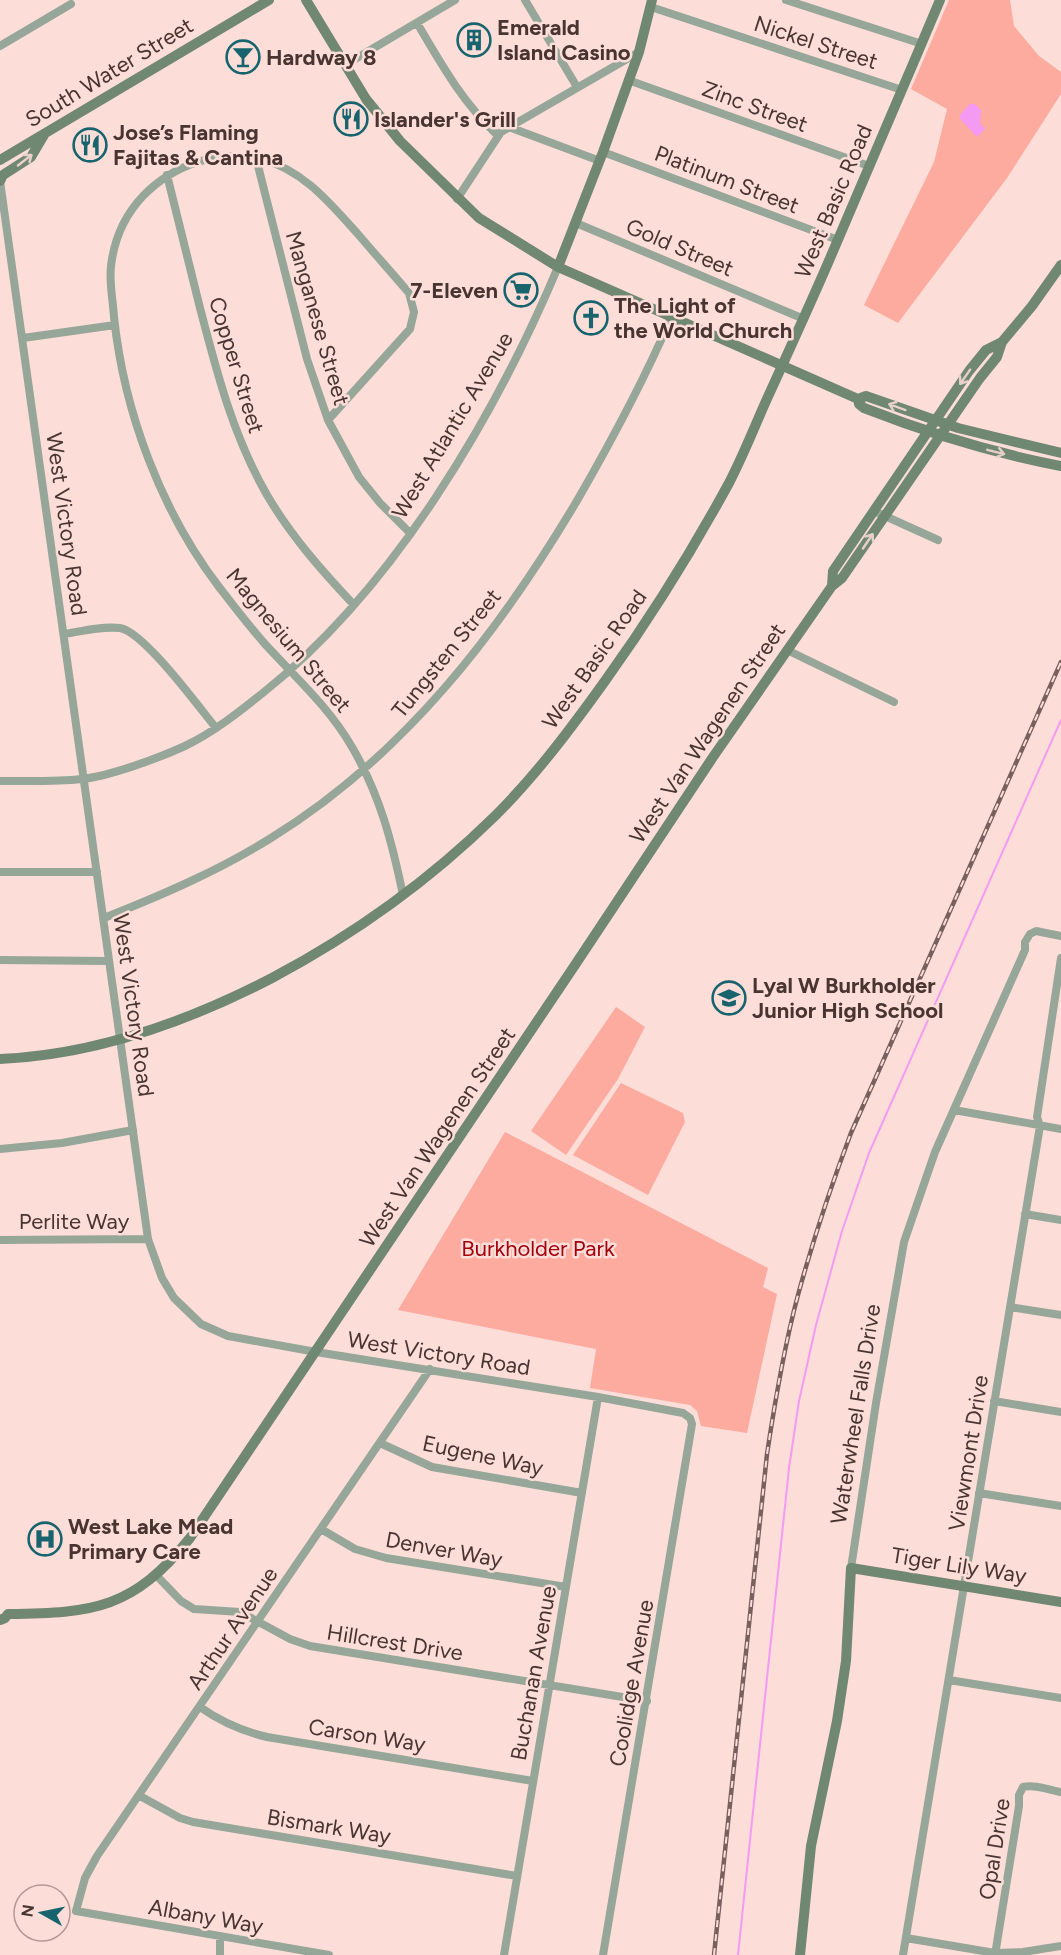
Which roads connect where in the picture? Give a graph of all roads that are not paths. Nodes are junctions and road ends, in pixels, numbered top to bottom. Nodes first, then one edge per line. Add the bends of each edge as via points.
1 (269, 0) edge
2 (306, 0) edge
3 (455, 0) edge
4 (525, 0) edge
5 (786, 0) edge
6 (940, 0) edge
7 (651, 3) edge
8 (71, 4) dead end
9 (417, 23) junction
10 (922, 44) junction
11 (0, 46) edge
12 (639, 52) junction
13 (345, 65) junction
14 (628, 80) junction
15 (577, 87) junction
16 (902, 90) junction
17 (509, 127) junction
18 (45, 133) junction
19 (498, 136) junction
20 (602, 157) junction
21 (256, 158) junction
22 (0, 160) edge
23 (869, 166) junction
24 (166, 176) junction
25 (0, 181) edge
26 (457, 199) junction
27 (576, 223) junction
28 (838, 240) junction
29 (1061, 266) edge
30 (558, 267) junction
31 (671, 318) junction
32 (804, 318) junction
33 (115, 325) junction
34 (23, 338) junction
35 (1002, 342) junction
36 (782, 366) junction
37 (328, 420) junction
38 (932, 427) junction
39 (944, 430) junction
40 (1061, 453) edge
41 (1061, 466) edge
42 (874, 511) junction
43 (885, 516) junction
44 (410, 533) junction
45 (938, 540) dead end
46 (832, 586) junction
47 (354, 606) junction
48 (64, 634) junction
49 (787, 650) junction
50 (291, 671) junction
51 (894, 702) dead end
52 (216, 728) junction
53 (365, 769) junction
54 (84, 779) junction
55 (0, 781) edge
56 (0, 872) edge
57 (98, 872) junction
58 (403, 896) junction
59 (104, 918) junction
60 (1061, 936) edge
61 (1061, 958) edge
62 (0, 960) edge
63 (109, 961) junction
64 (120, 1039) junction
65 (0, 1059) edge
66 (954, 1110) junction
67 (1040, 1125) junction
68 (1061, 1129) edge
69 (133, 1130) junction
70 (0, 1149) edge
71 (1025, 1214) junction
72 (1061, 1220) edge
73 (148, 1239) junction
74 (0, 1240) edge
75 (1010, 1307) junction
76 (1061, 1315) edge
77 (316, 1352) junction
78 (430, 1370) junction
79 (598, 1397) junction
80 (994, 1401) junction
81 (1061, 1412) edge
82 (690, 1418) joint
83 (380, 1443) junction
84 (582, 1493) junction
85 (979, 1493) junction
86 (1061, 1506) edge
87 (321, 1529) junction
88 (851, 1568) junction
89 (156, 1575) junction
90 (964, 1586) junction
91 (566, 1587) junction
92 (1061, 1602) edge
93 (3, 1614) edge
94 (257, 1622) junction
95 (949, 1680) junction
96 (550, 1684) junction
97 (1061, 1698) edge
98 (647, 1701) junction
99 (200, 1707) junction
100 (533, 1781) junction
101 (1061, 1792) edge
102 (140, 1796) junction
103 (517, 1876) junction
104 (76, 1911) joint
105 (220, 1937) junction
106 (906, 1938) junction
107 (1061, 1946) edge
108 (995, 1954) edge
109 (220, 1955) edge
110 (329, 1955) edge
111 (504, 1955) edge
112 (603, 1955) edge
113 (800, 1955) edge
114 (903, 1955) edge

1 - 18 street, South Water Street
2 - 13 street
3 - 9 street
4 - 15 street
5 - 10 street
6 - 10 street, West Basic Road
7 - 12 street, West Atlantic Avenue
7 - 16 street, Nickel Street
8 - 11 street
9 - 13 street
9 - 19 street via 456,90
10 - 16 street, West Basic Road
12 - 14 street, West Atlantic Avenue
12 - 15 street
13 - 26 street via 400,141
14 - 20 street, West Atlantic Avenue
14 - 23 street, Zinc Street
15 - 17 street
16 - 23 street, West Basic Road
17 - 19 street
17 - 20 street, Platinum Street
18 - 22 street, South Water Street
25 -> 18 street via 31,157
19 - 26 street
20 - 27 street, West Atlantic Avenue
20 - 28 street, Platinum Street
21 - 24 street, Magnesium Street via 236,155 201,159
21 - 37 street, Manganese Street via 307,359
21 - 37 street, Magnesium Street via 299,175 325,198 409,292 414,312 410,329
23 - 28 street, West Basic Road
24 - 33 street, Magnesium Street via 137,202 122,225 111,268
24 - 47 street, Copper Street via 216,372 238,437 284,521
25 - 34 street, West Victory Road
26 - 30 street via 478,218
27 - 30 street, West Atlantic Avenue
27 - 32 street, Gold Street
28 - 32 street, West Basic Road
29 - 35 street
30 - 31 street
30 - 44 street, West Atlantic Avenue via 501,387
31 - 36 street
31 - 53 street, Tungsten Street via 607,450 507,609 452,682
32 - 36 street, West Basic Road
33 - 34 street
33 - 50 street, Magnesium Street via 134,415 172,511 217,585
34 - 48 street, West Victory Road
35 -> 38 street, West Van Wagenen Street via 986,350
35 - 39 street, West Van Wagenen Street via 997,357
36 - 38 street via 858,399 866,396
36 - 58 street, West Basic Road via 731,479 683,563 601,687 548,758 497,813
37 - 44 street, Manganese Street via 359,477
38 - 39 street
38 - 42 street, West Van Wagenen Street
39 - 40 street
39 -> 41 street
39 - 43 street, West Van Wagenen Street
42 - 43 street
42 - 46 street, West Van Wagenen Street via 833,571
43 - 45 street
46 -> 43 street, West Van Wagenen Street via 842,578
44 - 47 street, West Atlantic Avenue
46 - 49 street, West Van Wagenen Street
47 - 50 street, West Atlantic Avenue
48 - 52 street via 105,628 127,631 149,649
48 - 54 street, West Victory Road
49 - 51 street
49 - 77 street, West Van Wagenen Street
50 - 52 street, West Atlantic Avenue
50 - 53 street, Magnesium Street via 335,721
52 - 54 street, West Atlantic Avenue via 185,746 142,763
53 - 58 street, Magnesium Street via 392,842
53 - 59 street, Tungsten Street via 290,825 230,862
54 - 55 street, West Atlantic Avenue
54 - 57 street, West Victory Road
56 - 57 street
57 - 59 street, West Victory Road
58 - 64 street, West Basic Road via 323,951 245,991 186,1018
59 - 63 street, West Victory Road
60 - 66 street, Waterwheel Falls Drive via 1036,931 1025,942 1025,950
61 - 67 street, Viewmont Drive via 1037,1118
62 - 63 street
63 - 64 street, West Victory Road
64 - 65 street, West Basic Road
64 - 69 street, West Victory Road
66 - 67 street
66 - 88 street, Waterwheel Falls Drive via 904,1242
67 - 68 street
67 - 71 street, Viewmont Drive
69 - 70 street
69 - 73 street, West Victory Road
71 - 72 street
71 - 75 street, Viewmont Drive
73 - 74 street, Perlite Way
73 - 77 street, West Victory Road via 174,1298 201,1324 228,1336
75 - 76 street
75 - 80 street, Viewmont Drive
77 - 78 street, West Victory Road
77 - 89 street, West Van Wagenen Street via 190,1538
78 - 79 street, West Victory Road
78 - 83 street, Arthur Avenue
79 - 82 street, West Victory Road via 683,1413
79 - 84 street, Buchanan Avenue
80 - 81 street
80 - 85 street, Viewmont Drive
82 - 98 street, Coolidge Avenue via 693,1430
83 - 84 street, Eugene Way via 432,1467
83 - 87 street, Arthur Avenue
84 - 91 street, Buchanan Avenue
85 - 86 street
85 - 90 street, Viewmont Drive
87 - 91 street, Denver Way via 355,1550 386,1558
87 - 94 street, Arthur Avenue
88 - 90 street, Tiger Lily Way
88 - 113 street, Waterwheel Falls Drive via 846,1661 811,1846
89 - 93 street, West Van Wagenen Street via 127,1595 93,1608 66,1613
89 - 94 street, Hillcrest Drive via 180,1601 194,1609 240,1612
90 - 92 street, Tiger Lily Way
90 - 95 street, Viewmont Drive
91 - 96 street, Buchanan Avenue
94 - 96 street, Hillcrest Drive via 290,1639 322,1649
94 - 99 street, Arthur Avenue
95 - 97 street
95 - 106 street, Viewmont Drive
96 - 98 street, Hillcrest Drive
96 - 100 street, Buchanan Avenue
98 - 112 street, Coolidge Avenue
99 - 100 street, Carson Way via 234,1727 267,1737
99 - 102 street, Arthur Avenue
100 - 103 street, Buchanan Avenue
101 - 108 street, Opal Drive via 1032,1785 1023,1787 1019,1795
102 - 103 street, Bismark Way via 193,1822
102 - 104 street, Arthur Avenue via 97,1856 85,1878
103 - 111 street, Buchanan Avenue
104 - 105 street, Albany Way
105 - 109 street
105 - 110 street, Albany Way
106 - 108 street
106 - 114 street, Viewmont Drive
107 - 108 street

